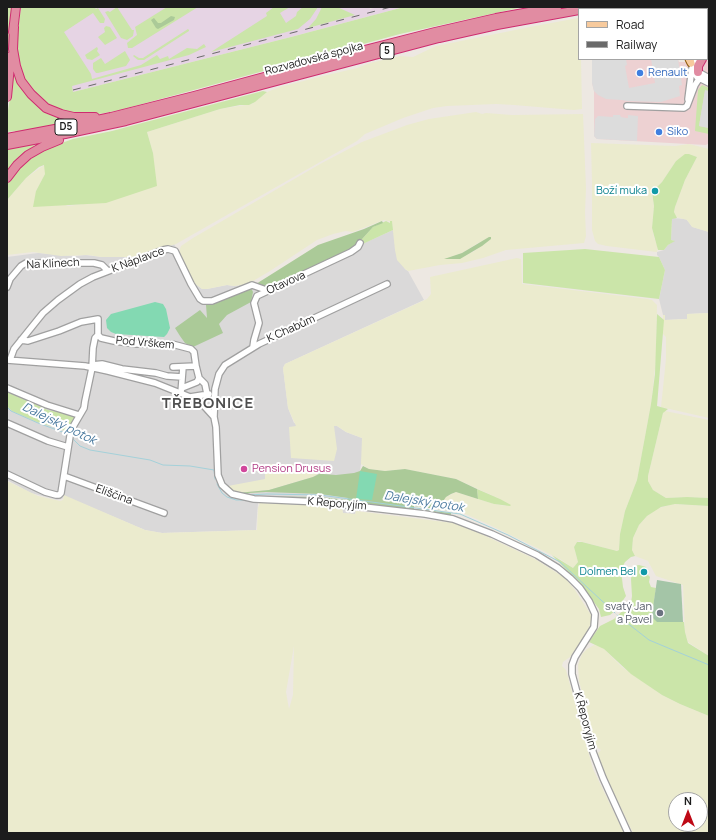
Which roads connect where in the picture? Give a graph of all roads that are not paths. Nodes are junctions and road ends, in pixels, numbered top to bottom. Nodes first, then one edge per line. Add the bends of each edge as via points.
1 (16, 7) edge
2 (536, 7) edge
3 (557, 7) edge
4 (578, 10) edge
5 (496, 18) junction
6 (14, 27) junction
7 (701, 60) edge
8 (694, 66) edge
9 (709, 78) edge
10 (709, 83) edge
11 (7, 97) edge
12 (196, 99) junction
13 (688, 102) junction
14 (627, 106) dead end
15 (124, 114) junction
16 (96, 128) junction
17 (7, 138) edge
18 (7, 145) edge
19 (7, 178) edge
20 (360, 243) dead end
21 (108, 271) junction
22 (387, 284) dead end
23 (7, 287) edge
24 (269, 291) junction
25 (98, 336) junction
26 (21, 340) junction
27 (253, 347) junction
28 (10, 350) edge
29 (8, 360) edge
30 (92, 366) junction
31 (196, 366) junction
32 (173, 367) dead end
33 (182, 367) junction
34 (182, 377) junction
35 (199, 378) junction
36 (7, 388) edge
37 (181, 390) junction
38 (207, 394) junction
39 (215, 394) junction
40 (190, 398) junction
41 (80, 415) junction
42 (214, 417) junction
43 (7, 423) edge
44 (68, 447) junction
45 (7, 474) edge
46 (64, 476) junction
47 (164, 513) dead end
48 (628, 833) edge

1 - 6 highway
2 - 5 highway
3 - 5 highway, Rozvadovská spojka / 5
4 - 12 highway, Rozvadovská spojka / 5 via 432,40
5 - 12 highway, Rozvadovská spojka / 5 via 345,55
6 - 11 highway
6 - 15 highway via 13,49 18,72 26,89 40,103 53,112 74,117
7 - 8 highway via 698,66
8 - 9 street
8 - 10 street
8 - 13 street
8 - 13 street via 695,85
12 - 15 highway, D5
12 - 16 highway, D5
13 - 14 street via 687,106 682,108
15 - 17 highway, D5
16 - 18 highway, D5
16 - 19 highway via 38,149 21,161
20 - 24 street, Otavova via 351,252
21 - 23 street, Na Klínech via 102,265 94,263 26,263 10,279
21 - 24 street, K Náplavce via 168,249 178,255 190,284 203,301 212,301 252,285
21 - 26 street, K Náplavce via 80,284 58,300 43,313
22 - 27 street, K Chabům
24 - 27 street, Otavova via 255,299 259,323
25 - 26 street via 98,319 81,322 28,341
25 - 30 street via 95,338
25 - 31 street, Pod Vrškem via 114,341 172,344 191,349 194,352
26 - 28 street, K Náplavce
27 - 39 street, K Chabům via 225,365 219,374
28 - 29 street, K Náplavce
29 - 30 street
30 - 34 street via 102,364
30 - 37 street
30 - 41 street
31 - 33 street
31 - 35 street, Pod Vrškem
32 - 33 street
33 - 34 street
34 - 37 street
35 - 37 street via 197,382
35 - 38 street, Pod Vrškem via 205,384
36 - 41 street via 49,406
37 - 40 street
38 - 39 street
38 - 40 street
39 - 42 street, K Chabům
40 - 42 street via 204,406
41 - 44 street
42 - 48 street, K Řeporyjím via 218,475 222,485 232,494 254,499 320,502 425,514 462,521 537,555 570,578 590,601 595,614 594,627 575,657 572,674 593,752
43 - 44 street
44 - 46 street
45 - 46 street via 56,495 61,493
46 - 47 street, Eliščina

